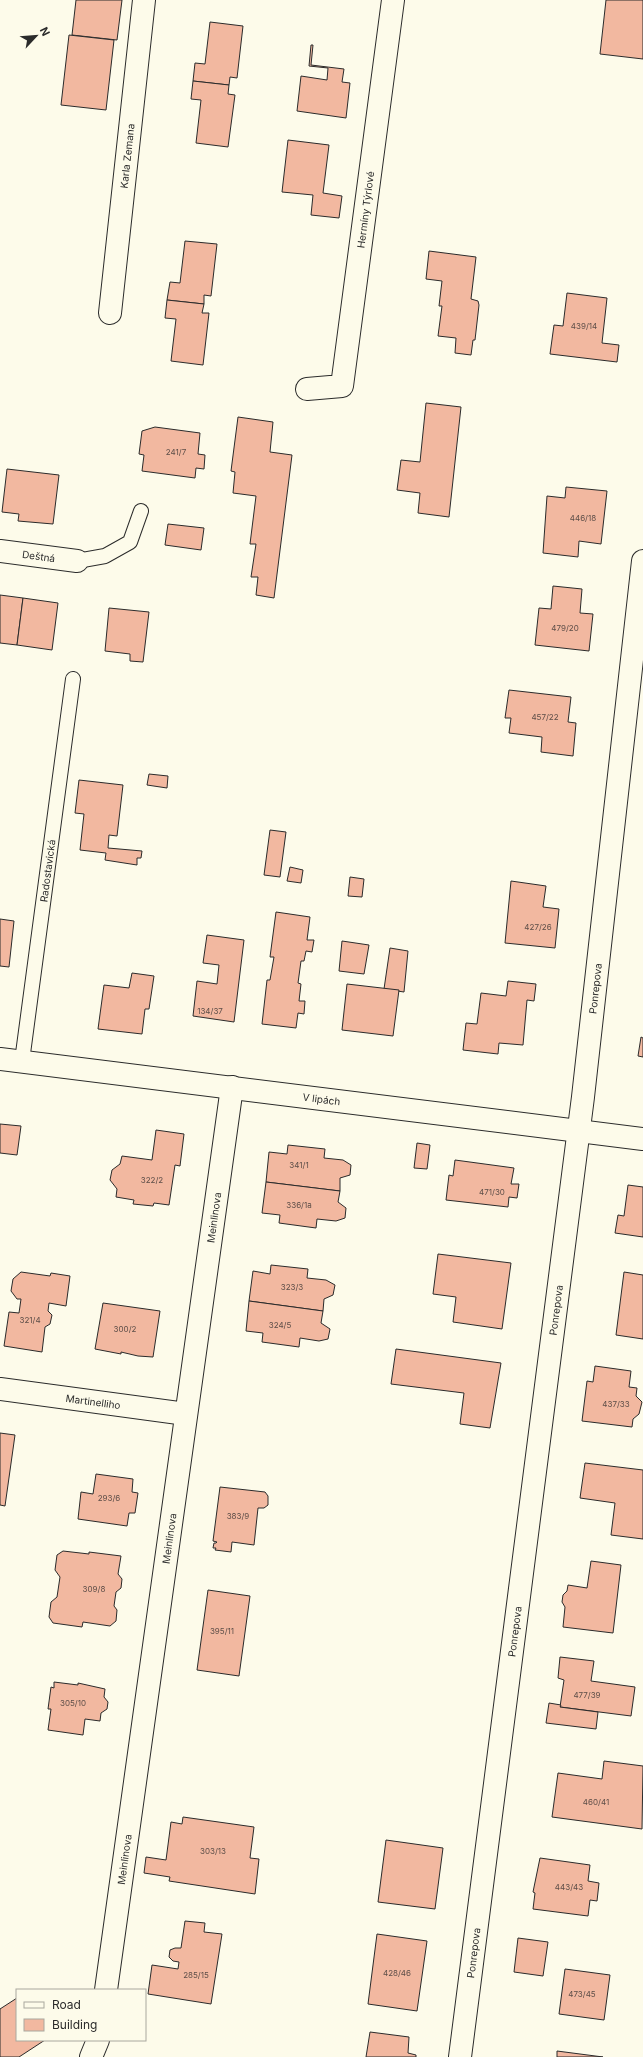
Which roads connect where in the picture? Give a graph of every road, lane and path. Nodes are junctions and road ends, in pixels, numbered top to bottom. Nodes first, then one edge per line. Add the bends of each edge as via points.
1 (144, 0) edge
2 (393, 0) edge
3 (110, 313) dead end
4 (307, 389) dead end
5 (141, 511) dead end
6 (0, 551) edge
7 (77, 561) joint
8 (643, 561) edge
9 (73, 679) dead end
10 (0, 1059) edge
11 (22, 1062) junction
12 (232, 1087) junction
13 (578, 1131) junction
14 (643, 1139) edge
15 (0, 1389) edge
16 (186, 1414) junction
17 (106, 1989) edge
18 (98, 2041) edge
19 (91, 2057) edge
20 (460, 2057) edge

1 - 3 street, Karla Zemana
2 - 4 street, Hermíny Týrlové via 342,386
5 - 7 lane via 130,542 105,556
6 - 7 street, Deštná
8 - 13 street, Ponrepova
9 - 11 lane, Radostavická
10 - 11 street, V lipách
11 - 12 street, V lipách
12 - 13 street, V lipách
12 - 16 street, Meinlinova
13 - 14 street, V lipách
13 - 20 street, Ponrepova
15 - 16 street, Martinelliho
16 - 17 street, Meinlinova
18 - 19 street

